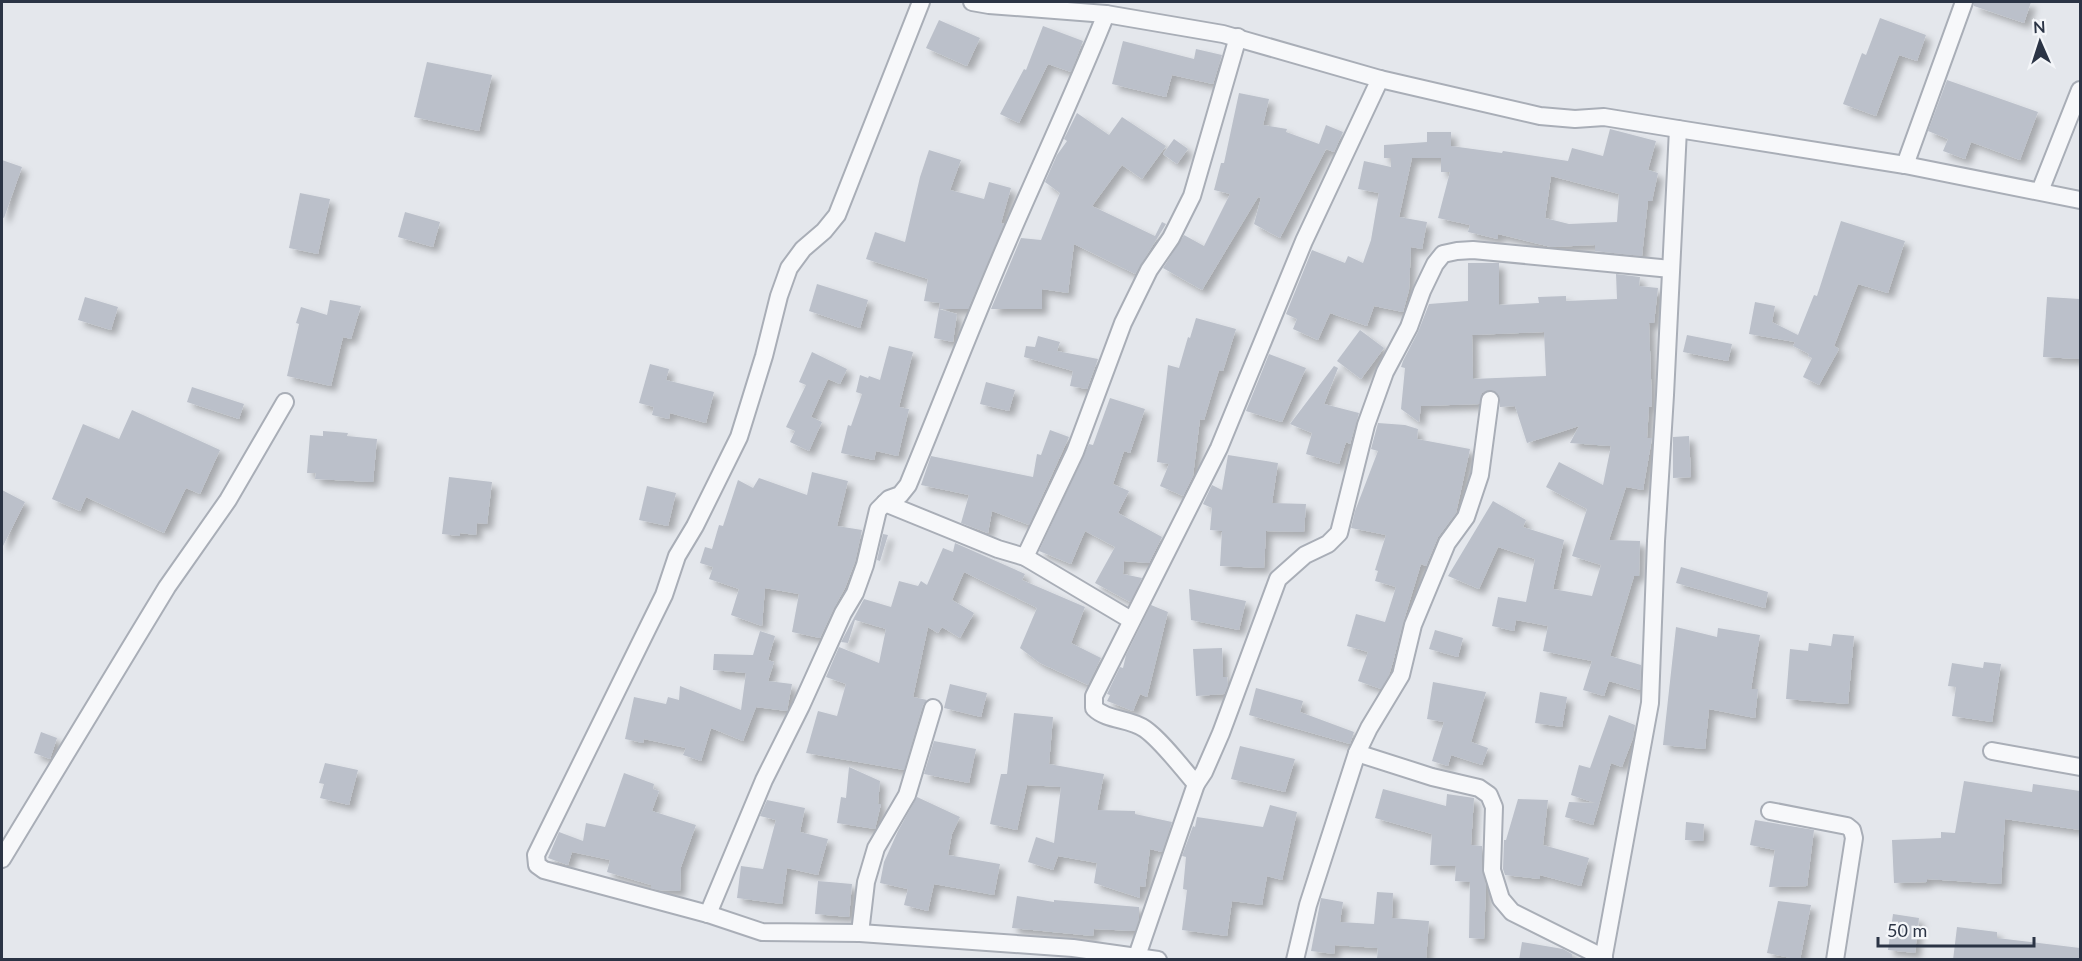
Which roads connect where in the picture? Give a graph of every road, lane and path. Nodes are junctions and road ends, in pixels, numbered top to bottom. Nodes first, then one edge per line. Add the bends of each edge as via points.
1 (921, 2) edge
2 (1964, 2) edge
3 (982, 3) edge
4 (1106, 14) junction
5 (1238, 37) junction
6 (1380, 79) junction
7 (2080, 90) edge
8 (1678, 129) junction
9 (1905, 165) junction
10 (2040, 191) junction
11 (2080, 200) edge
12 (1671, 269) junction
13 (1490, 399) dead end
14 (285, 402) dead end
15 (885, 503) junction
16 (1024, 557) junction
17 (1131, 620) junction
18 (933, 708) dead end
19 (1992, 751) dead end
20 (1357, 753) junction
21 (2080, 767) edge
22 (1196, 784) junction
23 (1770, 811) dead end
24 (2, 860) edge
25 (708, 914) junction
26 (860, 933) junction
27 (1137, 957) junction
28 (1604, 959) edge
29 (1158, 960) edge
30 (1295, 960) edge
31 (1835, 960) edge

1 - 25 street via 837,215 789,268 739,437 677,556 664,595 536,855 537,865 544,870
2 - 9 street
3 - 4 street
4 - 5 street
4 - 15 street via 908,485
5 - 6 street
5 - 16 street via 1192,196 1123,323 1075,452
6 - 8 street via 1540,116 1575,120 1604,117
6 - 17 street via 1304,241 1220,448
7 - 10 street
8 - 9 street
8 - 12 street
9 - 10 street
10 - 11 street
12 - 22 street via 1473,250 1443,254 1385,372 1366,425 1340,533 1305,555 1278,579 1221,733
12 - 28 street via 1650,703
13 - 20 street via 1480,475 1466,517 1447,543 1413,626 1401,675
14 - 24 street via 228,500 167,587
15 - 16 street
15 - 25 street via 878,510 855,593 764,780
16 - 17 street
17 - 22 street via 1094,696 1094,708 1100,714 1145,729
18 - 26 street via 907,795 876,848 866,882
19 - 21 street
20 - 28 street via 1479,788 1489,795 1494,807 1492,870 1501,899 1512,912
20 - 30 street via 1308,905
22 - 27 street
23 - 31 street via 1852,830 1854,838
25 - 26 street via 762,932
26 - 27 street via 1073,948
27 - 29 street

